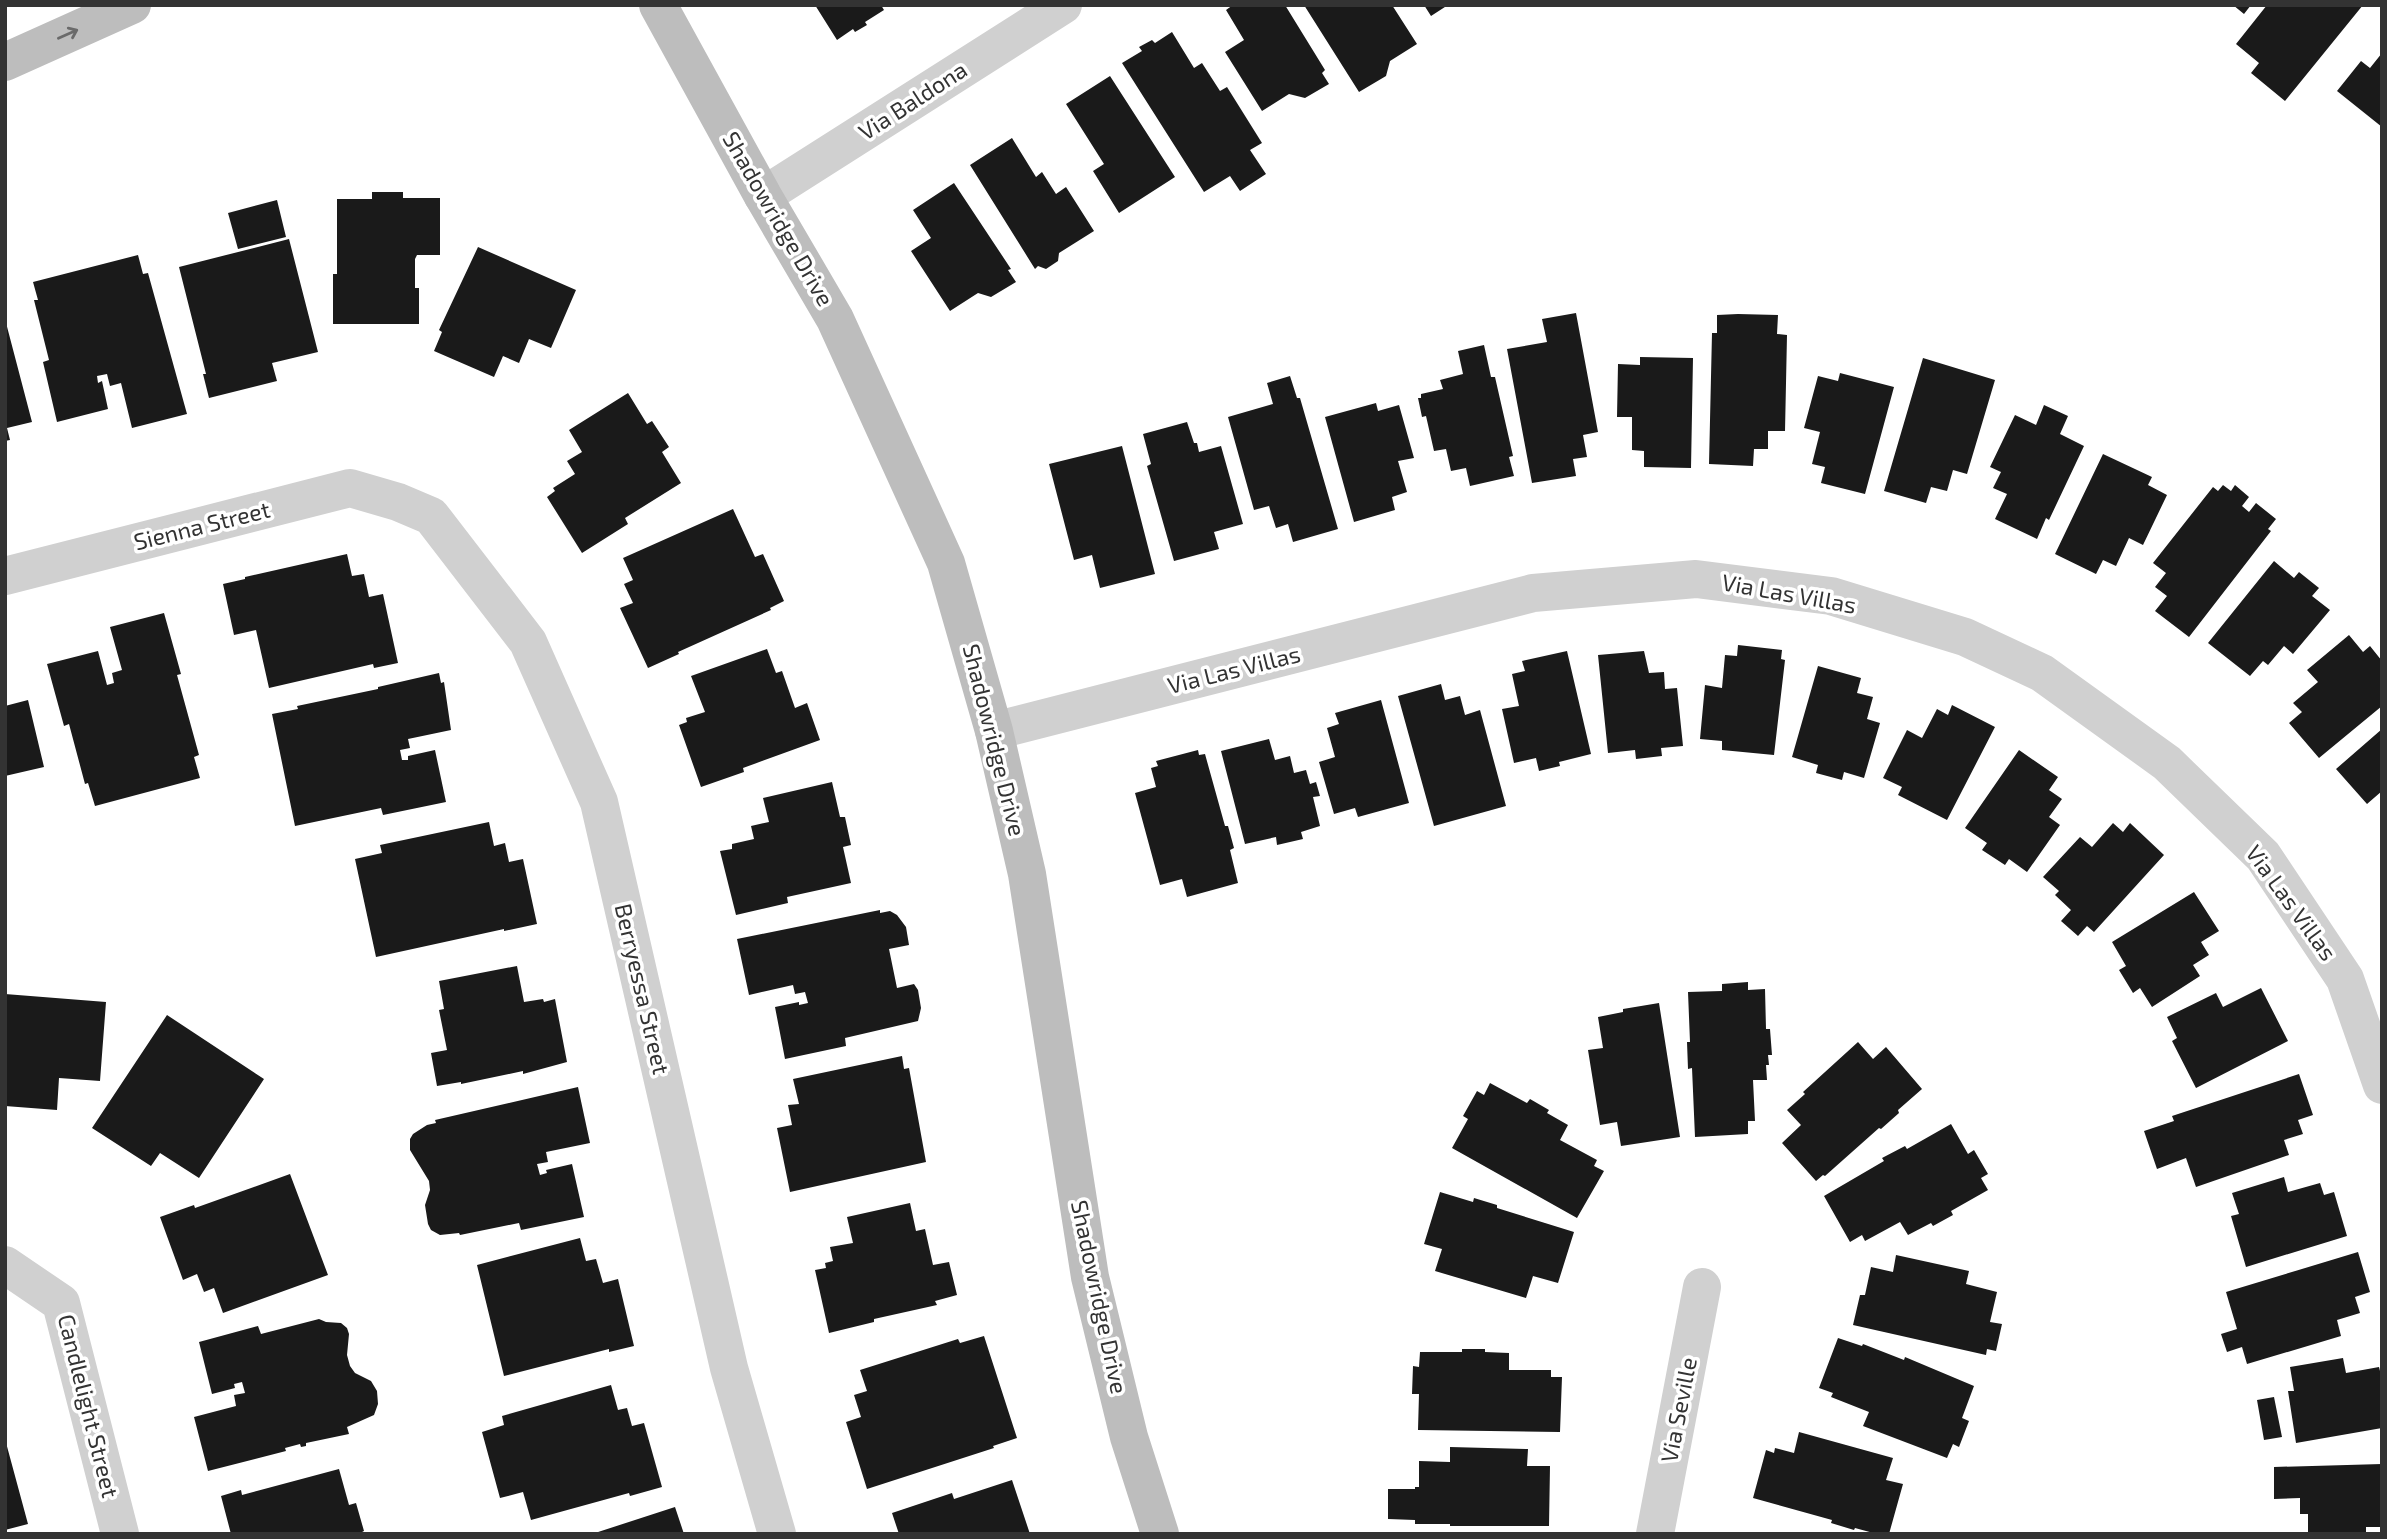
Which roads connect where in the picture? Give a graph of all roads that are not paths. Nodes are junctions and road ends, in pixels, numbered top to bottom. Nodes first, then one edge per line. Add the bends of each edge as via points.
1 (132, 5) edge
2 (658, 5) edge
3 (1063, 5) edge
4 (5, 62) edge
5 (763, 196) junction
6 (398, 502) joint
7 (5, 576) edge
8 (994, 731) junction
9 (2382, 1085) edge
10 (5, 1265) edge
11 (1702, 1287) dead end
12 (120, 1534) edge
13 (777, 1534) edge
14 (1160, 1534) edge
15 (1655, 1534) edge

4 -> 1 street
2 - 5 street, Shadowridge Drive
3 - 5 street, Via Baldona
5 - 8 street, Shadowridge Drive via 835,319 946,563
6 - 7 street, Sienna Street via 350,488
6 - 13 street, Berryessa Street via 431,516 528,642 599,802 729,1368
8 - 9 street, Via Las Villas via 1533,593 1696,579 1831,596 1965,637 2042,673 2167,763 2263,856 2338,968
8 - 14 street, Shadowridge Drive via 1027,874 1090,1277 1129,1437
10 - 12 street, Candlelight Street via 61,1303
11 - 15 street, Via Seville

